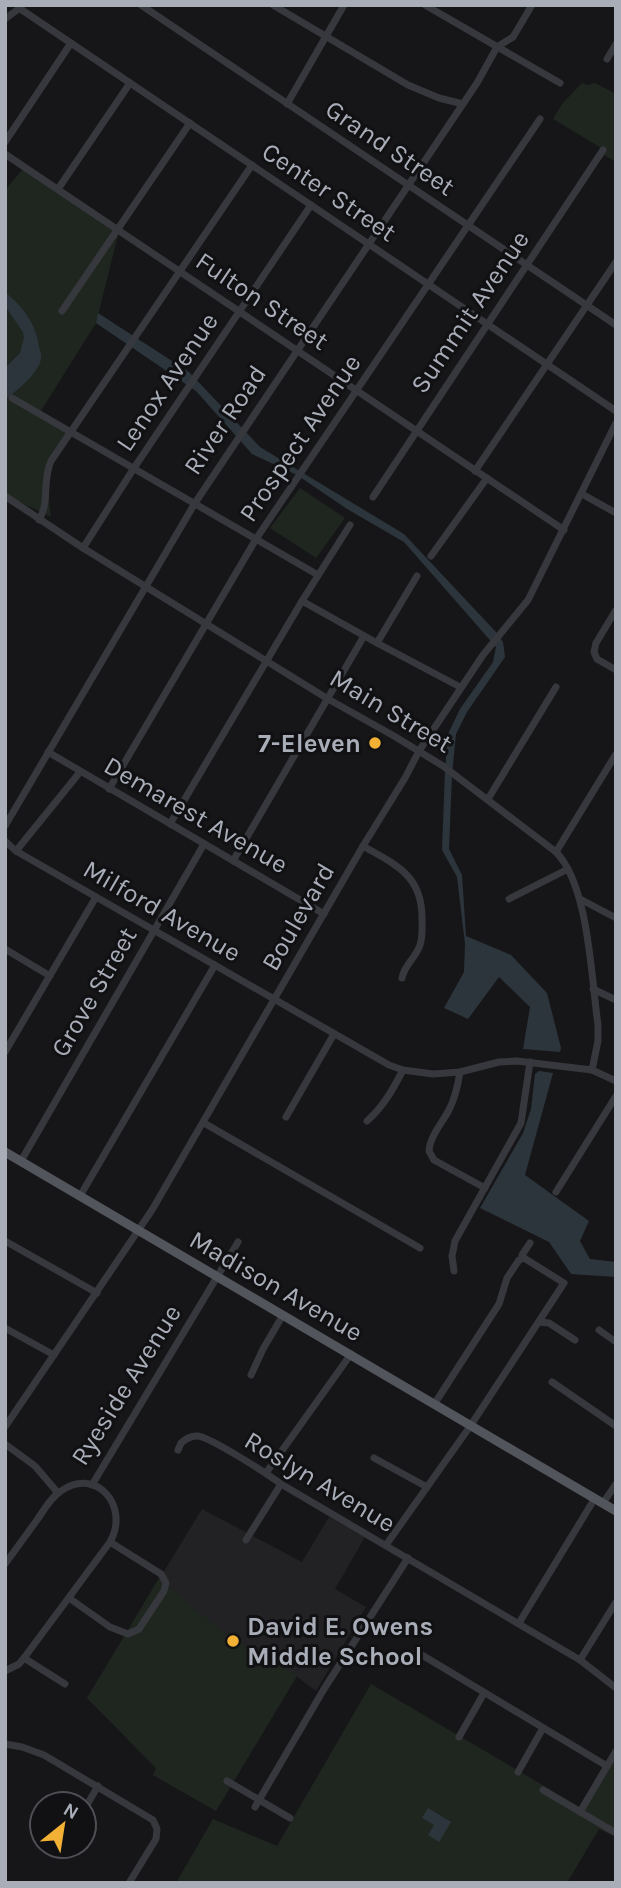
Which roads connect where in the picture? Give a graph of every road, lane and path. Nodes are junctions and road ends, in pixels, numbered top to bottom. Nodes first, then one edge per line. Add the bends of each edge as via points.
1 (141, 5) edge
2 (273, 5) edge
3 (344, 5) edge
4 (425, 5) edge
5 (532, 5) edge
6 (21, 7) edge
7 (5, 19) edge
8 (326, 37) junction
9 (71, 43) junction
10 (616, 44) edge
11 (496, 47) junction
12 (607, 60) dead end
13 (130, 83) junction
14 (559, 83) dead end
15 (288, 104) junction
16 (463, 104) junction
17 (540, 119) dead end
18 (190, 124) junction
19 (5, 142) edge
20 (603, 150) dead end
21 (5, 154) edge
22 (252, 165) junction
23 (408, 185) junction
24 (58, 190) junction
25 (311, 205) junction
26 (468, 226) junction
27 (117, 229) junction
28 (369, 244) junction
29 (616, 262) edge
30 (527, 265) junction
31 (180, 271) junction
32 (429, 284) junction
33 (587, 305) junction
34 (62, 311) dead end
35 (239, 311) junction
36 (488, 324) junction
37 (616, 325) edge
38 (298, 351) junction
39 (547, 364) junction
40 (357, 391) junction
41 (12, 398) dead end
42 (616, 411) edge
43 (616, 423) edge
44 (416, 430) junction
45 (70, 431) junction
46 (134, 468) junction
47 (475, 471) junction
48 (487, 478) junction
49 (582, 494) junction
50 (5, 496) edge
51 (373, 497) dead end
52 (195, 503) junction
53 (616, 513) edge
54 (39, 520) junction
55 (350, 525) dead end
56 (564, 530) junction
57 (256, 539) junction
58 (83, 548) junction
59 (431, 556) dead end
60 (318, 575) junction
61 (417, 576) dead end
62 (146, 587) junction
63 (302, 601) junction
64 (616, 610) edge
65 (206, 624) junction
66 (364, 636) junction
67 (377, 643) junction
68 (267, 662) junction
69 (616, 670) edge
70 (460, 687) junction
71 (556, 687) dead end
72 (328, 699) junction
73 (419, 751) junction
74 (48, 752) junction
75 (616, 754) edge
76 (80, 772) junction
77 (109, 789) junction
78 (488, 799) junction
79 (170, 824) junction
80 (5, 826) edge
81 (5, 841) edge
82 (204, 844) junction
83 (363, 846) junction
84 (16, 851) junction
85 (556, 852) junction
86 (233, 861) junction
87 (568, 869) junction
88 (96, 897) junction
89 (509, 899) dead end
90 (580, 899) junction
91 (324, 914) junction
92 (616, 918) edge
93 (154, 930) junction
94 (5, 949) edge
95 (215, 965) junction
96 (50, 976) junction
97 (402, 978) dead end
98 (593, 989) junction
99 (274, 1000) junction
100 (616, 1000) edge
101 (334, 1034) junction
102 (5, 1052) edge
103 (530, 1062) junction
104 (403, 1070) junction
105 (592, 1070) junction
106 (460, 1072) junction
107 (616, 1081) edge
108 (616, 1096) edge
109 (286, 1118) dead end
110 (367, 1121) dead end
111 (204, 1124) junction
112 (5, 1152) edge
113 (21, 1161) junction
114 (485, 1188) junction
115 (556, 1192) dead end
116 (80, 1196) junction
117 (139, 1230) junction
118 (5, 1241) edge
119 (238, 1242) dead end
120 (530, 1242) dead end
121 (420, 1248) dead end
122 (524, 1258) junction
123 (454, 1271) dead end
124 (218, 1276) junction
125 (97, 1293) junction
126 (283, 1315) junction
127 (539, 1322) junction
128 (5, 1328) edge
129 (599, 1330) dead end
130 (575, 1340) dead end
131 (616, 1342) edge
132 (54, 1354) junction
133 (351, 1354) junction
134 (251, 1375) dead end
135 (552, 1382) dead end
136 (435, 1403) junction
137 (8, 1418) edge
138 (471, 1425) junction
139 (616, 1426) edge
140 (5, 1427) edge
141 (5, 1444) edge
142 (178, 1450) dead end
143 (374, 1458) dead end
144 (266, 1473) junction
145 (616, 1484) edge
146 (92, 1485) junction
147 (281, 1485) junction
148 (427, 1488) junction
149 (58, 1493) junction
150 (599, 1501) junction
151 (616, 1511) edge
152 (247, 1540) dead end
153 (110, 1542) junction
154 (386, 1545) junction
155 (408, 1558) junction
156 (5, 1564) edge
157 (69, 1598) junction
158 (616, 1602) edge
159 (519, 1623) junction
160 (408, 1654) dead end
161 (24, 1658) junction
162 (580, 1660) junction
163 (5, 1671) edge
164 (65, 1684) dead end
165 (616, 1688) edge
166 (484, 1693) junction
167 (543, 1728) junction
168 (459, 1737) dead end
169 (5, 1744) edge
170 (616, 1751) edge
171 (607, 1766) junction
172 (518, 1772) dead end
173 (227, 1782) dead end
174 (98, 1786) junction
175 (96, 1790) edge
176 (543, 1790) dead end
177 (257, 1804) junction
178 (580, 1812) junction
179 (290, 1818) dead end
180 (616, 1833) edge
181 (129, 1883) edge

1 - 15 street, Grand Street
2 - 8 street
3 - 8 street
4 - 11 street
5 - 11 street, River Road via 513,37
6 - 7 street
6 - 9 street, Center Street
8 - 15 street
8 - 16 street via 422,92
9 - 13 street, Center Street
9 - 19 street
10 - 12 street
11 - 14 street
11 - 16 street, River Road
13 - 18 street, Center Street
13 - 24 street
15 - 23 street, Grand Street
16 - 23 street, River Road
17 - 26 street, Prospect Avenue
18 - 22 street, Center Street
18 - 27 street
20 - 30 street, Summit Avenue
21 - 24 street, Fulton Street
22 - 25 street, Center Street
22 - 31 street
23 - 26 street, Grand Street
23 - 28 street, River Road
24 - 27 street, Fulton Street
25 - 28 street, Center Street
25 - 35 street, Lenox Avenue
26 - 30 street, Grand Street
26 - 32 street, Prospect Avenue
27 - 31 street, Fulton Street
27 - 34 street
28 - 32 street, Center Street
28 - 38 street, River Road
29 - 33 street
30 - 33 street, Grand Street
30 - 36 street, Summit Avenue
31 - 35 street, Fulton Street
31 - 45 street
32 - 36 street, Center Street
32 - 40 street, Prospect Avenue
33 - 37 street, Grand Street
33 - 39 street
35 - 38 street, Fulton Street
35 - 46 street, Lenox Avenue
36 - 39 street, Center Street
36 - 44 street, Summit Avenue
38 - 40 street, Fulton Street
38 - 52 street, River Road
39 - 42 street, Center Street
39 - 47 street
40 - 44 street, Fulton Street
40 - 57 street, Prospect Avenue
41 - 45 street
43 - 49 street, Boulevard
44 - 47 street, Fulton Street
44 - 51 street, Summit Avenue
45 - 46 street
45 - 54 street via 47,469 45,507
46 - 52 street
46 - 58 street, Lenox Avenue
47 - 48 street, Fulton Street
48 - 56 street, Fulton Street
48 - 59 street
49 - 53 street
49 - 56 street, Boulevard
50 - 54 street, Main Street
52 - 57 street
52 - 62 street, River Road
54 - 58 street, Main Street
55 - 60 street
56 - 70 street, Boulevard via 528,600
57 - 60 street
57 - 65 street, Prospect Avenue
58 - 62 street, Main Street
60 - 63 street
61 - 67 street
62 - 65 street, Main Street
62 - 74 street, River Road
63 - 66 street
63 - 68 street
64 - 69 street via 594,649 597,659
65 - 68 street, Main Street
65 - 77 street, Prospect Avenue
66 - 67 street
66 - 72 street
67 - 70 street
68 - 72 street, Main Street
68 - 79 street
70 - 73 street, Boulevard
71 - 78 street
72 - 73 street, Main Street
72 - 86 street
73 - 78 street, Main Street
73 - 83 street, Boulevard
74 - 76 street, Demarest Avenue
74 - 80 street, River Road
75 - 85 street
76 - 77 street, Demarest Avenue
76 - 84 street
77 - 79 street, Demarest Avenue
78 - 85 street, Main Street
79 - 82 street, Demarest Avenue
81 - 84 street, Milford Avenue
82 - 86 street, Demarest Avenue
82 - 93 street, Grove Street
83 - 91 street, Boulevard
83 - 97 street via 399,867 411,878 420,898 421,941
84 - 88 street, Milford Avenue
85 - 87 street, Main Street
86 - 91 street, Demarest Avenue
87 - 89 street
87 - 90 street, Main Street
88 - 93 street, Milford Avenue
88 - 96 street
90 - 92 street
90 - 98 street, Main Street
91 - 99 street, Boulevard
93 - 95 street, Milford Avenue
93 - 113 street, Grove Street
94 - 96 street
95 - 99 street, Milford Avenue
95 - 116 street
96 - 102 street
98 - 100 street
98 - 105 street, Main Street via 598,1041
99 - 101 street, Milford Avenue
99 - 111 street, Boulevard
101 - 104 street, Milford Avenue
101 - 109 street
103 - 105 street, Milford Avenue
103 - 106 street, Milford Avenue via 499,1062
103 - 114 street via 521,1123
104 - 106 street, Milford Avenue
104 - 110 street via 388,1098
105 - 107 street, Milford Avenue
106 - 114 street via 450,1109 429,1151 434,1160
108 - 115 street
111 - 117 street, Boulevard
111 - 121 street
112 - 113 main road, Madison Avenue
113 - 116 main road, Madison Avenue
114 - 123 street via 455,1241
116 - 117 main road, Madison Avenue
117 - 124 main road, Madison Avenue
117 - 125 street, Boulevard
118 - 125 street
119 - 124 street, Ryeside Avenue
120 - 122 street
122 - 127 street via 564,1283
122 - 136 street via 507,1278 499,1304
124 - 126 main road, Madison Avenue
124 - 146 street, Ryeside Avenue
125 - 132 street, Boulevard
126 - 133 main road, Madison Avenue
126 - 134 street
127 - 130 street via 549,1323
127 - 138 street
128 - 132 street
129 - 131 street
132 - 137 street, Boulevard
133 - 136 main road, Madison Avenue
133 - 144 street
135 - 139 street
136 - 138 main road, Madison Avenue
137 - 140 street, Boulevard
138 - 148 street
138 - 150 main road, Madison Avenue
141 - 149 street via 35,1466
142 - 144 street, Roslyn Avenue via 185,1440 201,1436
143 - 148 street
144 - 147 street, Roslyn Avenue
145 - 150 street
146 - 149 street, Ryeside Avenue via 72,1485
146 - 153 street via 108,1495 115,1509 117,1524
147 - 152 street
147 - 154 street, Roslyn Avenue
148 - 154 street
149 - 156 street, Ryeside Avenue
150 - 151 main road, Madison Avenue
150 - 159 street
153 - 157 street
153 - 157 street via 161,1574 166,1583 139,1629 128,1634 110,1627
154 - 155 street, Roslyn Avenue
155 - 159 street, Roslyn Avenue
155 - 177 street
157 - 161 street
158 - 162 street
159 - 162 street, Roslyn Avenue
160 - 166 street via 422,1655
161 - 163 street
161 - 164 street
162 - 165 street, Roslyn Avenue
166 - 167 street
166 - 168 street
167 - 171 street
167 - 172 street
169 - 174 street via 44,1755
170 - 171 street
171 - 178 street
173 - 177 street
174 - 175 street
174 - 181 street via 149,1817 157,1829 156,1839
176 - 178 street
177 - 179 street
178 - 180 street

